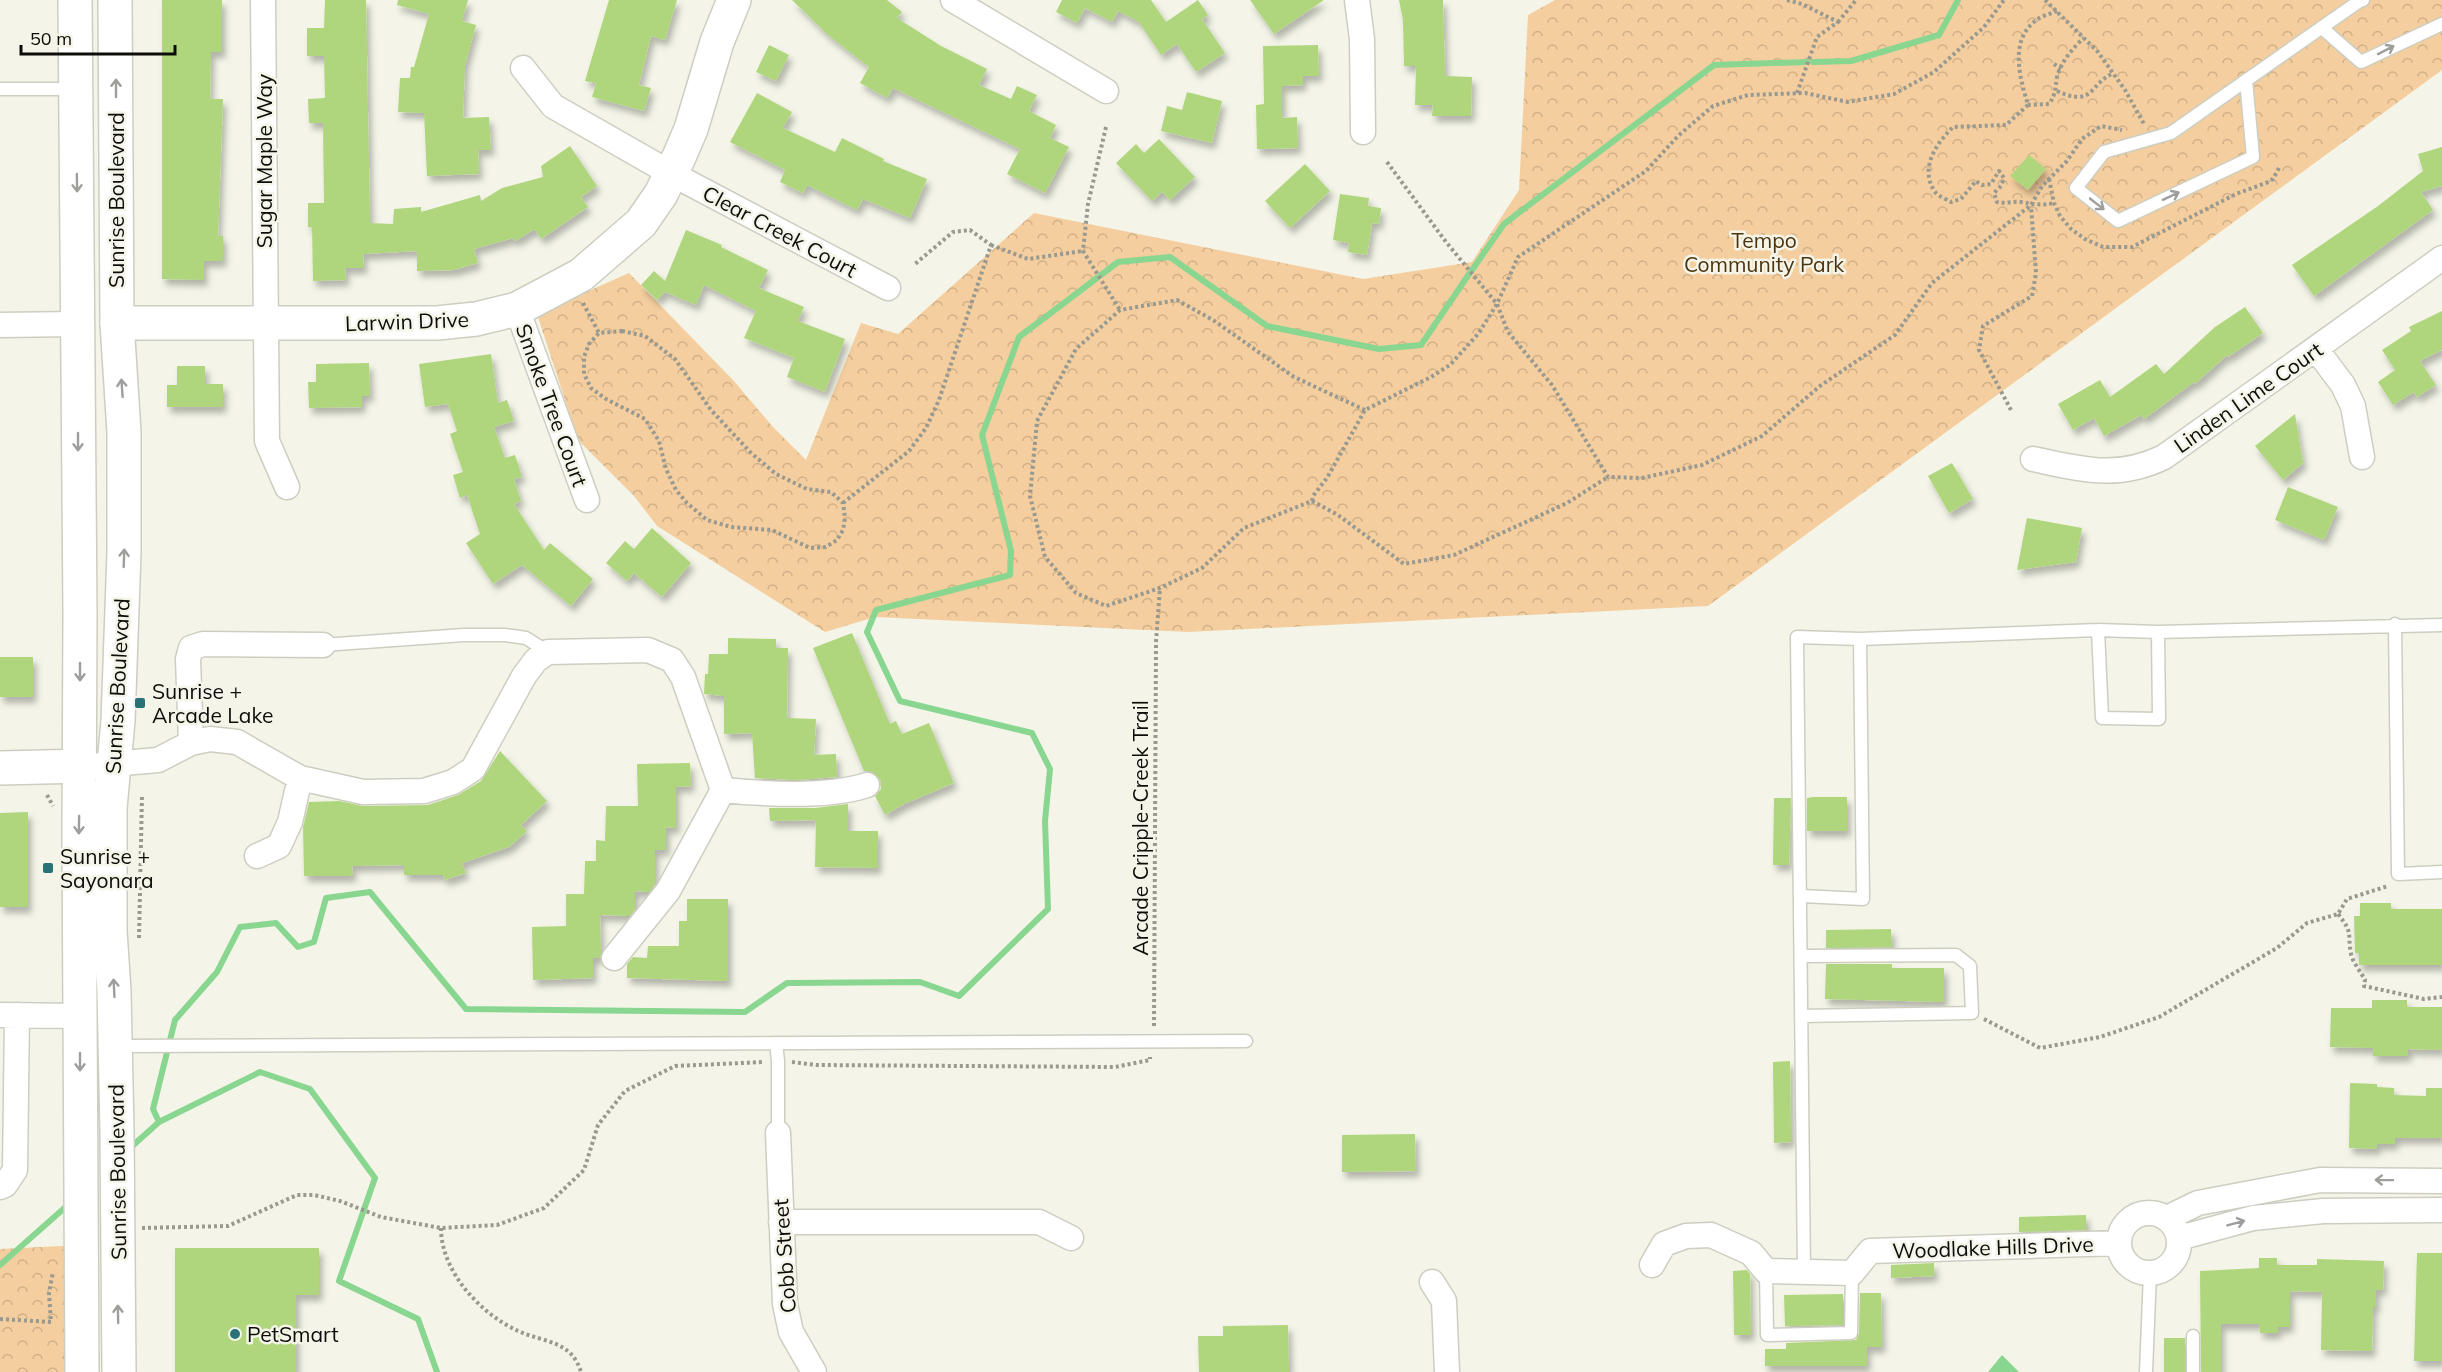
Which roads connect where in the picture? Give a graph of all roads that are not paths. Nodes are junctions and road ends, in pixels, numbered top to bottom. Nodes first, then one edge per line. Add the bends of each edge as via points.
1 (75, 0) edge
2 (115, 0) edge
3 (263, 0) edge
4 (734, 0) edge
5 (952, 0) edge
6 (1356, 0) edge
7 (2363, 0) edge
8 (2442, 24) edge
9 (2322, 27) junction
10 (523, 68) dead end
11 (2246, 80) junction
12 (0, 89) edge
13 (76, 89) junction
14 (1106, 91) dead end
15 (1363, 132) dead end
16 (672, 174) junction
17 (2442, 258) edge
18 (888, 288) dead end
19 (517, 309) junction
20 (117, 323) junction
21 (266, 323) junction
22 (78, 324) junction
23 (0, 325) edge
24 (2316, 349) junction
25 (124, 447) junction
26 (2362, 457) dead end
27 (2033, 459) dead end
28 (287, 487) dead end
29 (587, 500) dead end
30 (2395, 624) junction
31 (2442, 625) edge
32 (2098, 630) junction
33 (2158, 632) junction
34 (1860, 639) junction
35 (323, 645) joint
36 (548, 652) junction
37 (191, 743) junction
38 (93, 765) junction
39 (0, 768) edge
40 (300, 778) junction
41 (867, 785) dead end
42 (723, 790) junction
43 (257, 856) dead end
44 (2442, 872) edge
45 (1802, 896) junction
46 (1801, 956) junction
47 (614, 958) dead end
48 (8, 1015) edge
49 (80, 1016) junction
50 (1800, 1016) junction
51 (1246, 1041) dead end
52 (776, 1043) junction
53 (115, 1046) junction
54 (778, 1133) joint
55 (2320, 1180) junction
56 (2442, 1181) edge
57 (0, 1187) edge
58 (2442, 1210) edge
59 (2323, 1211) junction
60 (781, 1222) junction
61 (2173, 1228) junction
62 (1071, 1238) dead end
63 (2118, 1243) junction
64 (1652, 1264) dead end
65 (1766, 1271) junction
66 (1804, 1272) junction
67 (1852, 1273) junction
68 (2150, 1274) junction
69 (1432, 1282) dead end
70 (2193, 1336) dead end
71 (82, 1372) edge
72 (119, 1372) edge
73 (814, 1372) edge
74 (1447, 1372) edge
75 (2146, 1372) edge
76 (2193, 1372) edge

1 - 13 main road, Sunrise Boulevard
20 -> 2 main road, Sunrise Boulevard
3 - 21 street, Sugar Maple Way
4 - 16 main road, Larwin Drive
5 - 14 street
6 - 15 street via 1362,39
7 - 9 lane
9 -> 8 lane via 2361,62
9 - 11 lane
10 - 16 street, Clear Creek Court via 553,106
11 -> 11 lane via 2171,133 2104,152 2076,188 2118,220 2253,158
12 - 13 lane
13 -> 22 main road, Sunrise Boulevard
16 - 18 street, Clear Creek Court
16 - 19 main road, Larwin Drive via 641,223 581,275
17 - 24 street, Linden Lime Court
19 - 21 main road, Larwin Drive via 437,323
19 - 29 street, Smoke Tree Court
20 - 21 main road, Larwin Drive
25 -> 20 main road, Sunrise Boulevard
21 - 28 street, Sugar Maple Way via 267,441
22 - 23 street
22 - 25 main road via 93,335 98,355 100,413
22 -> 38 main road, Sunrise Boulevard
24 - 26 street via 2353,406
24 - 27 street, Linden Lime Court via 2150,464 2103,472
38 -> 25 main road, Sunrise Boulevard via 118,721
30 - 31 lane
30 - 33 lane
30 - 44 lane via 2398,874
32 - 33 lane
32 - 33 lane via 2102,718 2159,719
32 - 34 lane
34 - 45 lane via 1863,899
34 - 45 lane via 1797,637
35 - 36 lane via 505,635 526,638
35 - 37 street via 203,644 191,648
36 - 40 street via 524,676 473,769 453,782 424,791 363,792
36 - 42 street via 648,650 672,660 683,677
37 - 38 street via 158,760
37 - 40 street via 210,739 237,742
38 - 39 main road
38 -> 49 main road, Sunrise Boulevard
53 -> 38 main road, Sunrise Boulevard via 110,808
40 - 43 street via 290,822 279,846
41 - 42 street via 848,791
42 - 47 street via 668,891
45 - 46 lane
46 - 50 lane
46 - 50 lane via 1956,955 1970,966 1972,1013
48 - 49 street
48 - 57 street via 15,1170
49 -> 71 main road, Sunrise Boulevard
50 - 66 lane
51 - 52 lane
52 - 53 lane
52 - 54 lane
72 -> 53 main road, Sunrise Boulevard
54 - 60 street, Cobb Street
56 -> 55 street
55 - 59 street
55 - 61 street via 2198,1203
58 - 59 street
61 -> 59 street
60 - 62 street via 1040,1222
60 - 73 street, Cobb Street via 785,1304 791,1332
61 - 63 street via 2158,1214 2139,1214 2124,1225
61 - 68 street via 2179,1248 2169,1266
63 - 67 street, Woodlake Hills Drive via 1870,1251
63 - 68 street via 2124,1262
64 - 65 street via 1664,1244 1686,1236 1711,1235 1751,1252
65 - 66 street
65 - 67 lane via 1767,1335 1851,1334
66 - 67 street
68 - 75 lane
69 - 74 street via 1444,1301
70 - 76 lane

